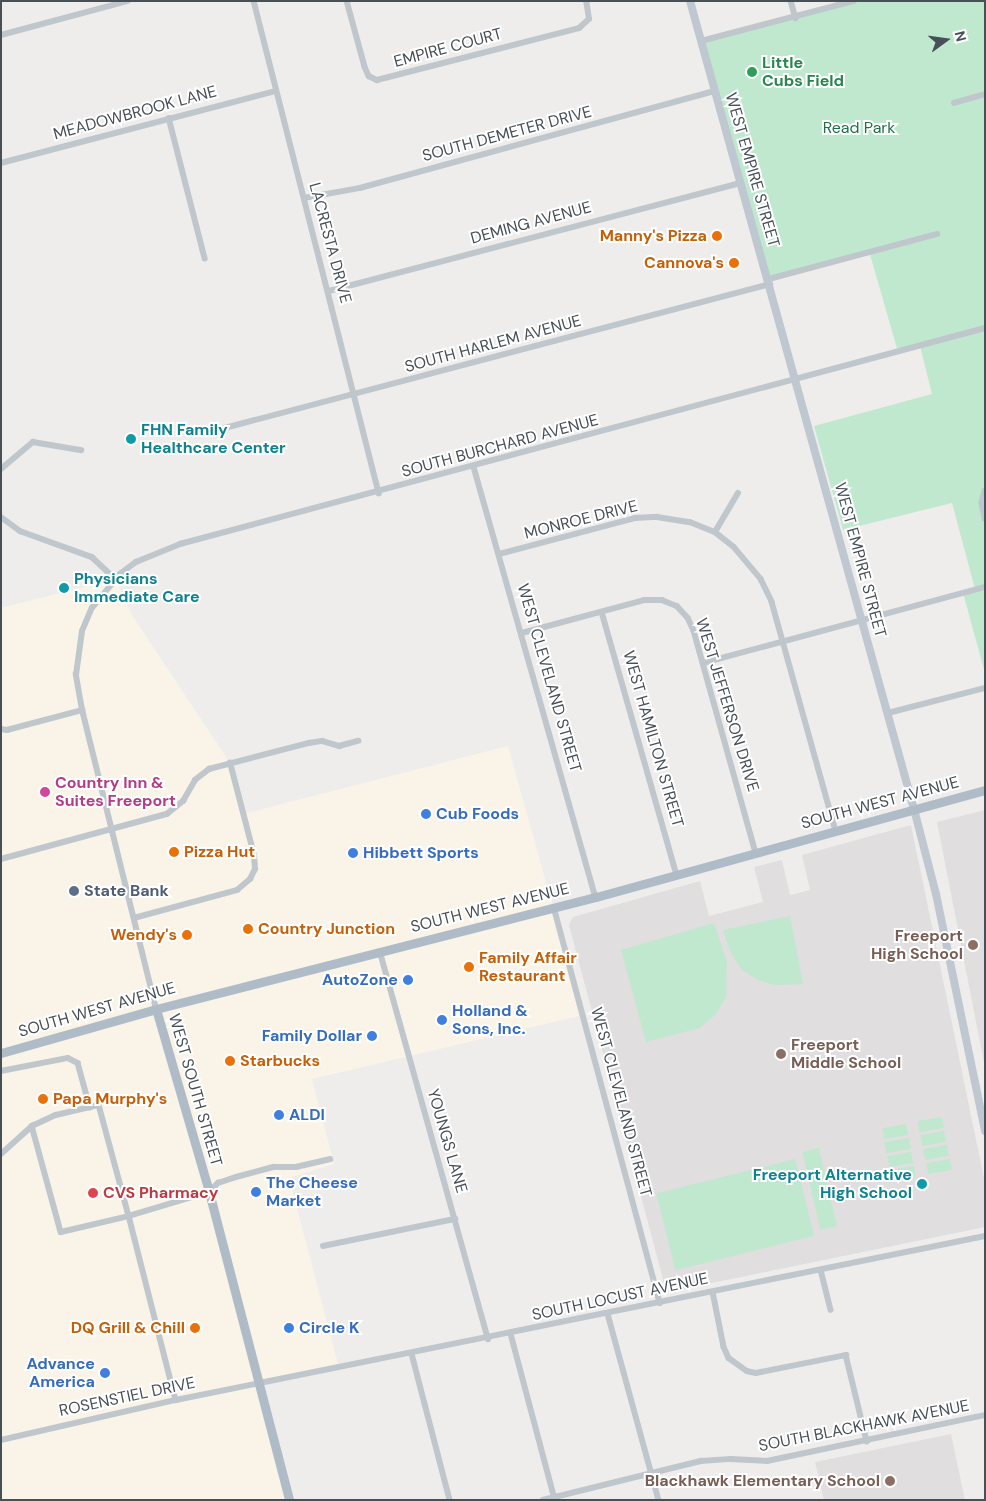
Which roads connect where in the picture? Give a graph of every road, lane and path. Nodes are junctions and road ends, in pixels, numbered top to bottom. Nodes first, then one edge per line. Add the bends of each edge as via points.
1 (128, 1) edge
2 (254, 1) edge
3 (347, 1) edge
4 (586, 1) edge
5 (690, 1) edge
6 (791, 1) edge
7 (854, 1) edge
8 (796, 18) junction
9 (1, 34) edge
10 (701, 42) junction
11 (276, 91) junction
12 (715, 91) junction
13 (985, 94) edge
14 (954, 103) dead end
15 (169, 118) junction
16 (1, 163) edge
17 (741, 182) junction
18 (304, 198) junction
19 (937, 234) dead end
20 (205, 258) dead end
21 (770, 282) junction
22 (329, 291) junction
23 (985, 328) edge
24 (797, 381) junction
25 (354, 396) junction
26 (221, 429) dead end
27 (80, 450) dead end
28 (474, 467) junction
29 (1, 469) edge
30 (985, 491) edge
31 (379, 493) junction
32 (738, 493) dead end
33 (1, 518) edge
34 (985, 519) edge
35 (715, 532) junction
36 (499, 554) junction
37 (116, 579) junction
38 (985, 587) edge
39 (602, 612) junction
40 (861, 619) junction
41 (522, 633) junction
42 (783, 642) junction
43 (76, 657) joint
44 (703, 663) junction
45 (985, 688) edge
46 (82, 710) junction
47 (888, 713) junction
48 (1, 729) edge
49 (358, 741) dead end
50 (230, 763) junction
51 (985, 790) edge
52 (914, 809) junction
53 (113, 829) junction
54 (836, 831) junction
55 (756, 853) junction
56 (1, 859) edge
57 (677, 875) junction
58 (596, 896) junction
59 (554, 907) junction
60 (134, 918) junction
61 (380, 951) junction
62 (156, 1009) junction
63 (1, 1052) edge
64 (1, 1071) edge
65 (90, 1107) junction
66 (32, 1126) junction
67 (985, 1131) edge
68 (1, 1154) edge
69 (330, 1159) dead end
70 (209, 1192) junction
71 (129, 1216) junction
72 (455, 1219) junction
73 (985, 1236) edge
74 (323, 1246) dead end
75 (822, 1270) junction
76 (713, 1292) junction
77 (660, 1303) junction
78 (831, 1310) dead end
79 (608, 1314) junction
80 (511, 1334) junction
81 (488, 1339) junction
82 (412, 1354) junction
83 (260, 1384) junction
84 (176, 1400) junction
85 (985, 1416) edge
86 (1, 1440) edge
87 (866, 1441) junction
88 (651, 1472) junction
89 (554, 1498) edge
90 (289, 1500) edge
91 (450, 1500) edge
92 (543, 1500) edge
93 (658, 1500) edge

1 - 9 street
2 - 11 street, LACRESTA DRIVE
3 - 4 street, EMPIRE COURT via 365,67 369,76 377,80 579,28 589,19
5 - 10 main road, WEST EMPIRE STREET
6 - 8 street
7 - 8 street
8 - 10 street
10 - 12 main road, WEST EMPIRE STREET
11 - 15 street, MEADOWBROOK LANE
11 - 18 street, LACRESTA DRIVE
12 - 17 main road, WEST EMPIRE STREET
12 - 18 street, SOUTH DEMETER DRIVE via 360,188
13 - 14 street
15 - 16 street, MEADOWBROOK LANE
15 - 20 street
17 - 21 main road, WEST EMPIRE STREET
17 - 22 street, DEMING AVENUE
18 - 22 street, LACRESTA DRIVE
19 - 21 street, SOUTH HARLEM AVENUE
21 - 24 main road, WEST EMPIRE STREET
21 - 25 street, SOUTH HARLEM AVENUE
22 - 25 street, LACRESTA DRIVE
23 - 24 street, SOUTH BURCHARD AVENUE
24 - 28 street, SOUTH BURCHARD AVENUE
24 - 40 main road, WEST EMPIRE STREET
25 - 26 street, SOUTH HARLEM AVENUE
25 - 31 street, LACRESTA DRIVE
27 - 29 street via 33,442
28 - 31 street, SOUTH BURCHARD AVENUE
28 - 36 street, WEST CLEVELAND STREET
30 - 34 street via 982,503
31 - 37 street, SOUTH BURCHARD AVENUE via 157,551 136,562
32 - 35 street
33 - 37 street via 20,531 92,557
35 - 36 street, MONROE DRIVE via 676,518 635,518
35 - 42 street, MONROE DRIVE via 748,560 761,579
36 - 41 street, WEST CLEVELAND STREET
37 - 43 street, SOUTH BURCHARD AVENUE via 92,608
38 - 40 street
39 - 41 street, WEST JEFFERSON DRIVE
39 - 44 street, WEST JEFFERSON DRIVE via 644,600 662,600 677,606 688,618
39 - 57 street, WEST HAMILTON STREET
40 - 42 street
40 - 47 main road, WEST EMPIRE STREET
41 - 58 street, WEST CLEVELAND STREET
42 - 44 street
42 - 54 street, MONROE DRIVE
43 - 46 street, WEST SOUTH STREET
44 - 55 street, WEST JEFFERSON DRIVE
45 - 47 street
46 - 48 street
46 - 53 street, WEST SOUTH STREET
47 - 52 main road, WEST EMPIRE STREET
49 - 50 street via 339,746 322,741 309,743
50 - 53 street via 209,769 195,780 182,801 167,814
50 - 60 street via 255,869 244,886 226,894
51 - 52 main road, SOUTH WEST AVENUE
52 - 54 main road, SOUTH WEST AVENUE
52 - 67 main road, WEST EMPIRE STREET via 936,894
53 - 56 street
53 - 60 street, WEST SOUTH STREET
54 - 55 main road, SOUTH WEST AVENUE
55 - 57 main road, SOUTH WEST AVENUE
57 - 58 main road, SOUTH WEST AVENUE
58 - 59 main road, SOUTH WEST AVENUE
59 - 61 main road, SOUTH WEST AVENUE
59 - 77 street, WEST CLEVELAND STREET
60 - 62 street, WEST SOUTH STREET
61 - 62 main road, SOUTH WEST AVENUE
61 - 72 street, YOUNGS LANE
62 - 63 main road, SOUTH WEST AVENUE
62 - 70 main road, WEST SOUTH STREET
64 - 65 street via 68,1058 78,1063
65 - 66 street via 56,1115
65 - 71 street via 99,1105
66 - 68 street
66 - 71 street via 61,1232
69 - 70 street via 296,1167 274,1167 236,1177 218,1183
70 - 71 street
70 - 83 main road, WEST SOUTH STREET
71 - 84 street
72 - 74 street
72 - 81 street, YOUNGS LANE
73 - 75 street, SOUTH LOCUST AVENUE
75 - 76 street, SOUTH LOCUST AVENUE
75 - 78 street
76 - 77 street, SOUTH LOCUST AVENUE
76 - 87 street via 724,1347 730,1358 746,1371 756,1373 846,1355
77 - 79 street, SOUTH LOCUST AVENUE
79 - 80 street, SOUTH LOCUST AVENUE
79 - 88 street
80 - 81 street, SOUTH LOCUST AVENUE
80 - 89 street
81 - 82 street, SOUTH LOCUST AVENUE
82 - 83 street, SOUTH LOCUST AVENUE
82 - 91 street
83 - 84 street, ROSENSTIEL DRIVE
83 - 90 main road, WEST SOUTH STREET
84 - 86 street, ROSENSTIEL DRIVE
85 - 87 street, SOUTH BLACKHAWK AVENUE
87 - 88 street, SOUTH BLACKHAWK AVENUE via 767,1461 718,1459
88 - 89 street, SOUTH BLACKHAWK AVENUE
88 - 93 street
89 - 92 street, SOUTH BLACKHAWK AVENUE

